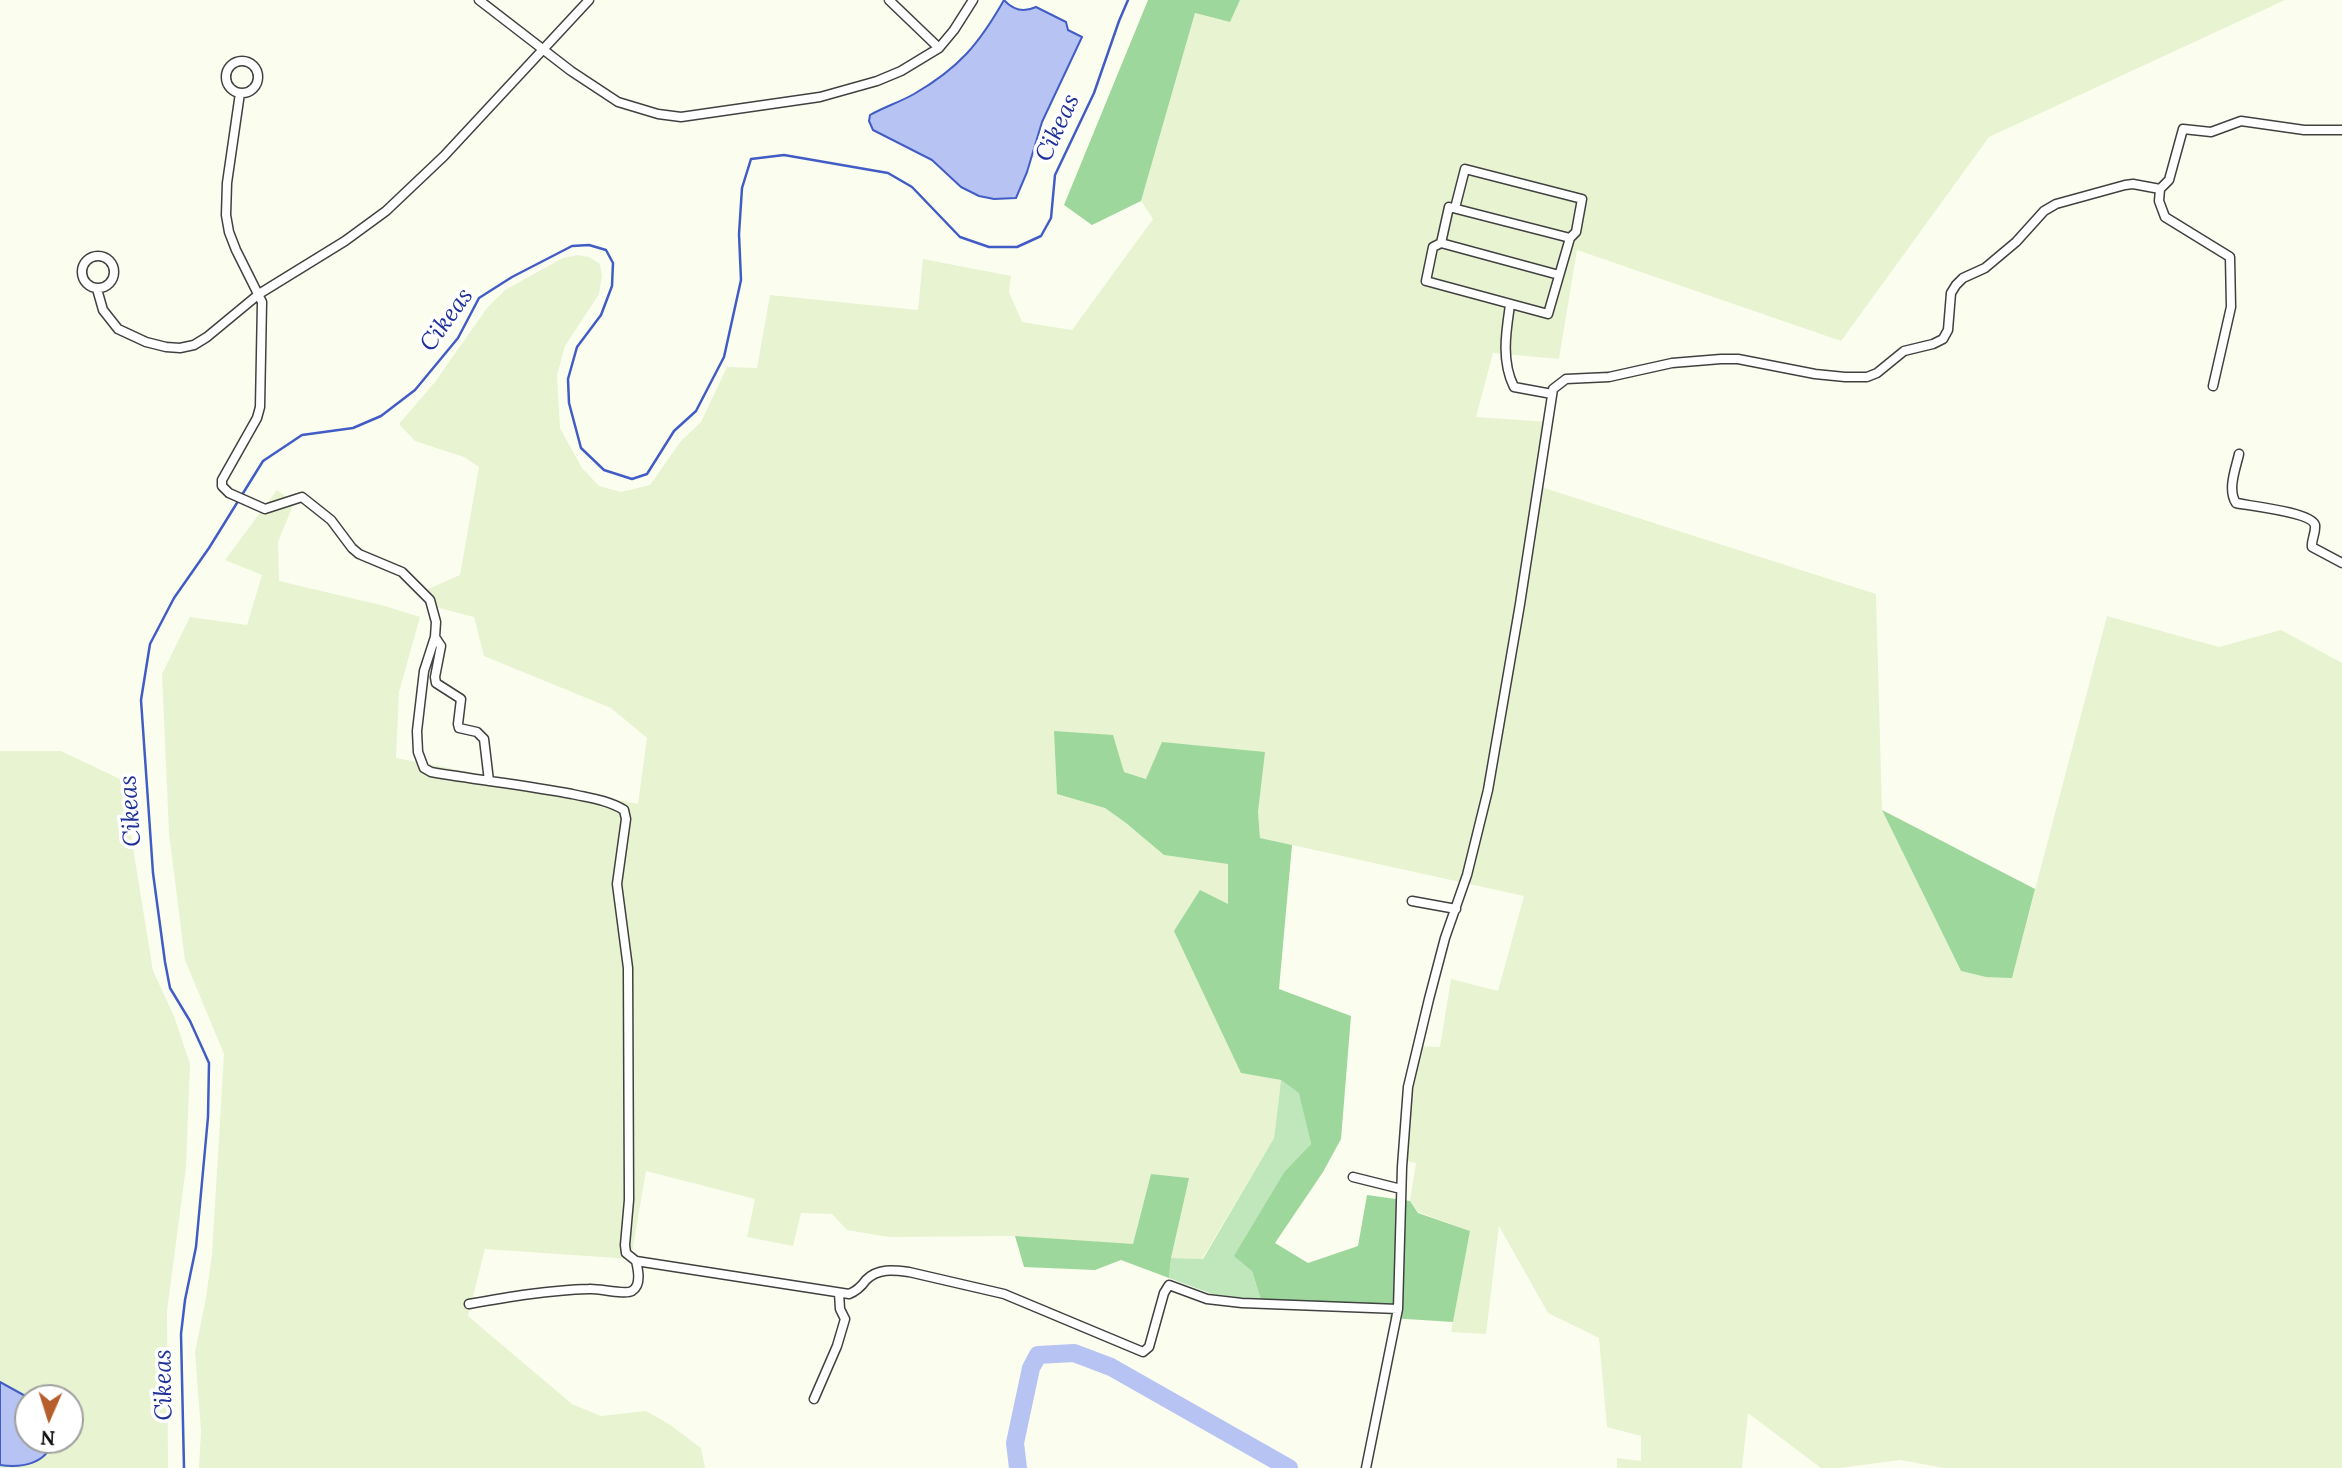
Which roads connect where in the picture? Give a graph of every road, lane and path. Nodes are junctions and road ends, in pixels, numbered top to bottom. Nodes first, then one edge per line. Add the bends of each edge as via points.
1 (478, 0) edge
2 (589, 0) edge
3 (889, 0) edge
4 (973, 0) edge
5 (939, 48) junction
6 (542, 49) junction
7 (240, 93) junction
8 (2342, 130) edge
9 (2160, 189) junction
10 (1455, 208) junction
11 (1570, 238) junction
12 (1441, 243) junction
13 (1559, 275) junction
14 (97, 289) junction
15 (259, 294) junction
16 (1510, 305) junction
17 (2213, 386) dead end
18 (1552, 394) junction
19 (2239, 454) dead end
20 (2342, 563) edge
21 (435, 637) junction
22 (488, 781) junction
23 (1412, 901) dead end
24 (1456, 909) junction
25 (1353, 1177) dead end
26 (1401, 1189) junction
27 (636, 1261) junction
28 (839, 1293) junction
29 (469, 1304) dead end
30 (1398, 1309) junction
31 (814, 1399) dead end
32 (1366, 1468) edge

1 - 6 street
2 - 6 street
3 - 5 street
4 - 5 street
5 - 6 street via 901,71 854,89 681,117 618,102
6 - 15 street via 444,156 386,211
7 - 7 street via 225,79 230,65 244,60 258,71 258,82 251,91
7 - 15 street via 226,215 236,250
8 - 9 street via 2241,121 2211,132 2183,130 2169,180
9 - 17 street via 2158,201 2165,216 2230,257 2231,307
9 - 18 street via 2125,185 2044,211 2016,242 1956,285 1943,339 1904,351 1867,377 1815,374 1738,359 1697,361 1618,376 1566,380
10 - 11 street
10 - 11 street via 1465,169 1582,199 1576,232
10 - 12 street via 1449,207
11 - 13 street
12 - 13 street
12 - 16 street via 1433,247 1426,281
13 - 16 street via 1548,314
14 - 14 street via 87,285 82,276 83,265 100,255 110,259 115,268 114,279
14 - 15 street via 103,310 118,328 146,342 180,348 207,337
15 - 21 street via 260,407 222,480 224,489 265,509 302,497 311,502 359,554 402,572 422,590 434,611
16 - 18 street via 1504,341 1510,379 1514,387
18 - 24 street via 1494,756
19 - 20 street via 2232,488 2236,503 2311,519 2315,524 2312,547
21 - 22 street via 441,646 436,683 461,699 460,728 484,739
21 - 22 street via 424,671 417,731 420,761 431,772
22 - 27 street via 595,799 624,810 617,884 628,968 629,1200 625,1245 626,1253
23 - 24 street
24 - 26 street via 1408,1087
25 - 26 street
26 - 30 street
27 - 28 street
27 - 29 street via 636,1286 626,1293 588,1289
28 - 30 street via 854,1292 877,1272 909,1272 1004,1294 1143,1352 1149,1347 1169,1285 1230,1302
28 - 31 street via 845,1319
30 - 32 street

